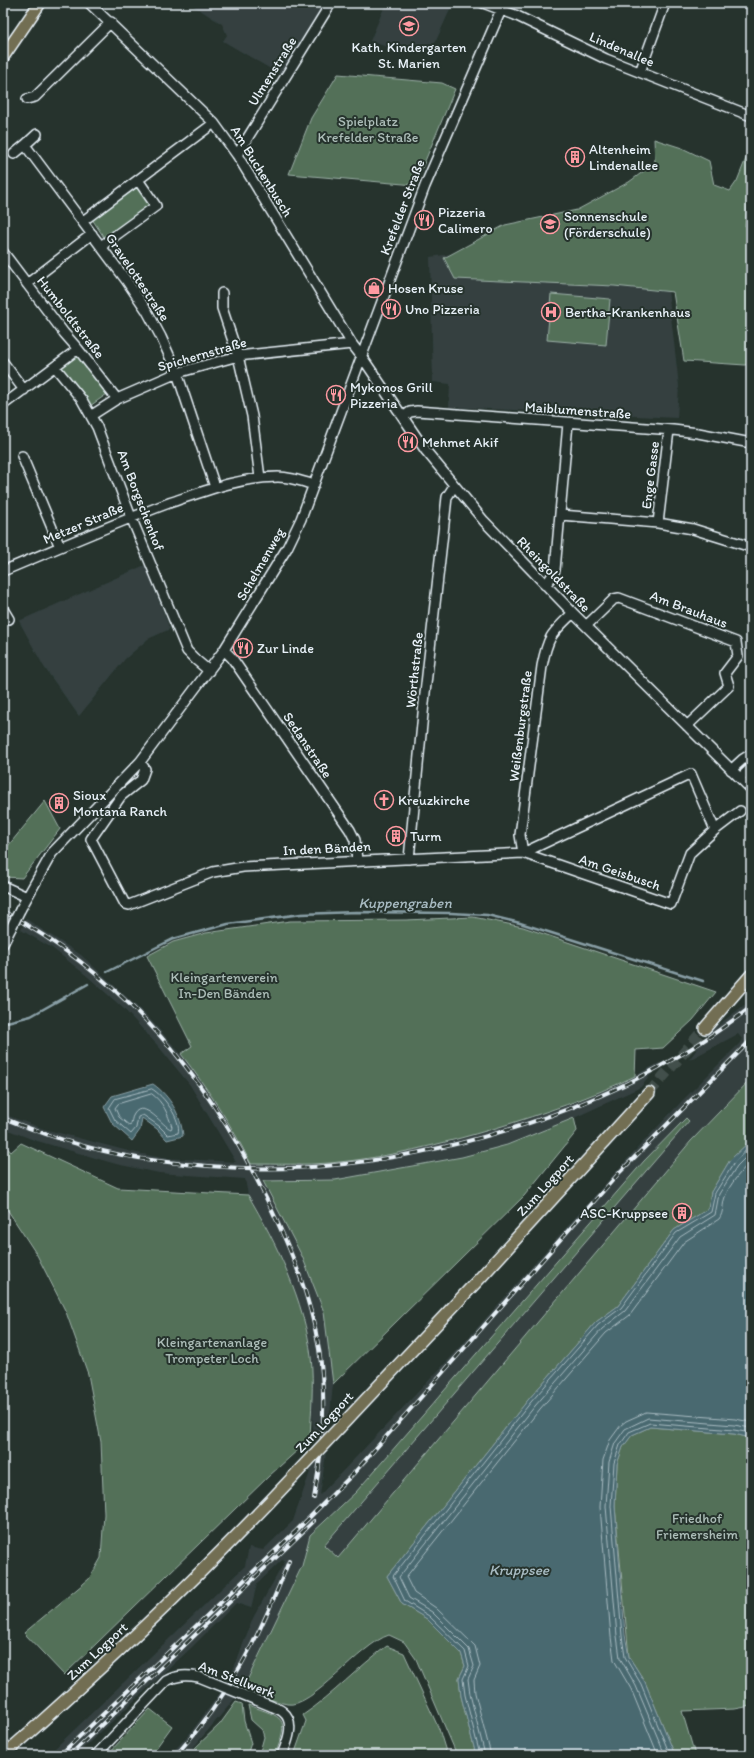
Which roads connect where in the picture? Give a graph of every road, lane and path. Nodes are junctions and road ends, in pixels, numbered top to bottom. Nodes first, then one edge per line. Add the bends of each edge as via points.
1 (40, 3) edge
2 (89, 3) edge
3 (332, 3) edge
4 (483, 3) edge
5 (665, 3) edge
6 (503, 7) edge
7 (111, 22) junction
8 (3, 57) edge
9 (640, 72) junction
10 (27, 99) dead end
11 (751, 116) edge
12 (214, 123) junction
13 (37, 134) dead end
14 (25, 145) junction
15 (14, 154) dead end
16 (237, 155) junction
17 (138, 180) junction
18 (82, 221) junction
19 (92, 234) junction
20 (101, 246) junction
21 (3, 252) edge
22 (27, 284) junction
23 (222, 293) dead end
24 (352, 344) junction
25 (78, 349) junction
26 (238, 356) junction
27 (362, 357) junction
28 (3, 362) edge
29 (55, 367) junction
30 (177, 373) junction
31 (24, 390) junction
32 (117, 399) junction
33 (3, 405) edge
34 (92, 415) junction
35 (403, 417) junction
36 (568, 423) junction
37 (669, 430) junction
38 (751, 444) edge
39 (22, 456) dead end
40 (260, 478) junction
41 (314, 485) junction
42 (454, 486) junction
43 (215, 487) junction
44 (561, 515) junction
45 (131, 517) junction
46 (658, 523) junction
47 (751, 546) edge
48 (60, 547) junction
49 (3, 572) edge
50 (545, 585) junction
51 (3, 609) edge
52 (574, 614) junction
53 (9, 619) dead end
54 (586, 626) junction
55 (224, 650) junction
56 (209, 671) junction
57 (687, 726) junction
58 (751, 754) edge
59 (140, 762) junction
60 (751, 768) edge
61 (731, 770) junction
62 (740, 778) junction
63 (751, 789) edge
64 (740, 811) dead end
65 (715, 830) junction
66 (523, 852) junction
67 (409, 859) junction
68 (358, 861) junction
69 (3, 886) edge
70 (27, 897) junction
71 (3, 944) edge
72 (751, 975) edge
73 (705, 1028) tunnel mouth
74 (650, 1093) tunnel mouth
75 (4, 1755) edge
76 (96, 1755) edge
77 (282, 1755) edge

1 - 8 main road
2 - 7 street, Am Buchenbusch
3 - 16 street, Ulmenstraße
4 - 6 street, Lindenallee
5 - 9 street
6 - 9 street, Lindenallee via 606,59
6 - 27 street, Krefelder Straße via 432,169
7 - 10 street via 35,98
7 - 12 street, Am Buchenbusch
9 - 11 street, Lindenallee
12 - 16 street, Am Buchenbusch
12 - 17 street
13 - 14 street
14 - 15 street
14 - 18 street, Gravelottestraße
16 - 24 street, Am Buchenbusch
17 - 18 street
17 - 20 street via 156,206
18 - 19 street, Gravelottestraße
19 - 20 street, Gravelottestraße
19 - 22 street
20 - 30 street, Gravelottestraße via 147,311
21 - 22 street, Humboldtstraße
22 - 25 street, Humboldtstraße
23 - 26 street via 222,308
24 - 26 street, Spichernstraße
24 - 27 street, Am Buchenbusch
25 - 29 street
25 - 32 street, Humboldtstraße
26 - 30 street, Spichernstraße
26 - 40 street via 252,416
27 - 35 street, Rheingoldstraße
27 - 41 street, Schelmenweg
28 - 31 street
29 - 31 street
29 - 34 street, Am Borgschenhof
30 - 32 street, Spichernstraße
30 - 43 street, Gravelottestraße
31 - 33 street
32 - 34 street, Spichernstraße
34 - 45 street, Am Borgschenhof
35 - 36 street, Maiblumenstraße via 417,411
35 - 42 street, Rheingoldstraße
36 - 37 street, Maiblumenstraße
36 - 44 street
37 - 38 street, Maiblumenstraße
37 - 46 street, Enge Gasse
39 - 48 street
40 - 41 street, Metzer Straße via 278,477
40 - 43 street, Metzer Straße
41 - 55 street, Schelmenweg via 287,548
42 - 50 street, Rheingoldstraße
42 - 67 street, Wörthstraße via 447,497
43 - 45 street, Metzer Straße
44 - 46 street
44 - 50 street via 555,570
45 - 48 street, Metzer Straße
45 - 56 street, Am Borgschenhof via 187,651
46 - 47 street via 693,529
48 - 49 street, Metzer Straße
50 - 52 street, Rheingoldstraße
51 - 53 street
52 - 54 street, Rheingoldstraße
52 - 66 street, Weißenburgstraße via 551,634 546,647 520,835
54 - 57 street, Rheingoldstraße
54 - 57 street, Am Brauhaus via 614,599 619,598 736,642 738,656 725,673 729,686
55 - 56 street, Schelmenweg
55 - 68 street, Sedanstraße via 350,830 355,840
56 - 59 street, Schelmenweg
57 - 61 street, Rheingoldstraße
58 - 61 street
59 - 68 street, In den Bänden via 145,769 141,780 121,796 91,839 125,904 130,905 213,872 243,867
59 - 70 street, Schelmenweg via 52,853
60 - 62 street
61 - 62 street, Rheingoldstraße
62 - 63 street, Rheingoldstraße
64 - 65 street, Am Geisbusch
65 - 66 street, Am Geisbusch via 690,853 671,904
65 - 66 street, In den Bänden via 691,774
66 - 67 street, In den Bänden
67 - 68 street, In den Bänden
69 - 70 street
70 - 71 street, Schelmenweg, bridge
72 - 73 main road
74 - 75 main road, Zum Logport, bridge via 481,1277 207,1566
76 - 77 street, Am Stellwerk, bridge via 166,1681 186,1675 199,1676 283,1712 289,1723 289,1733

